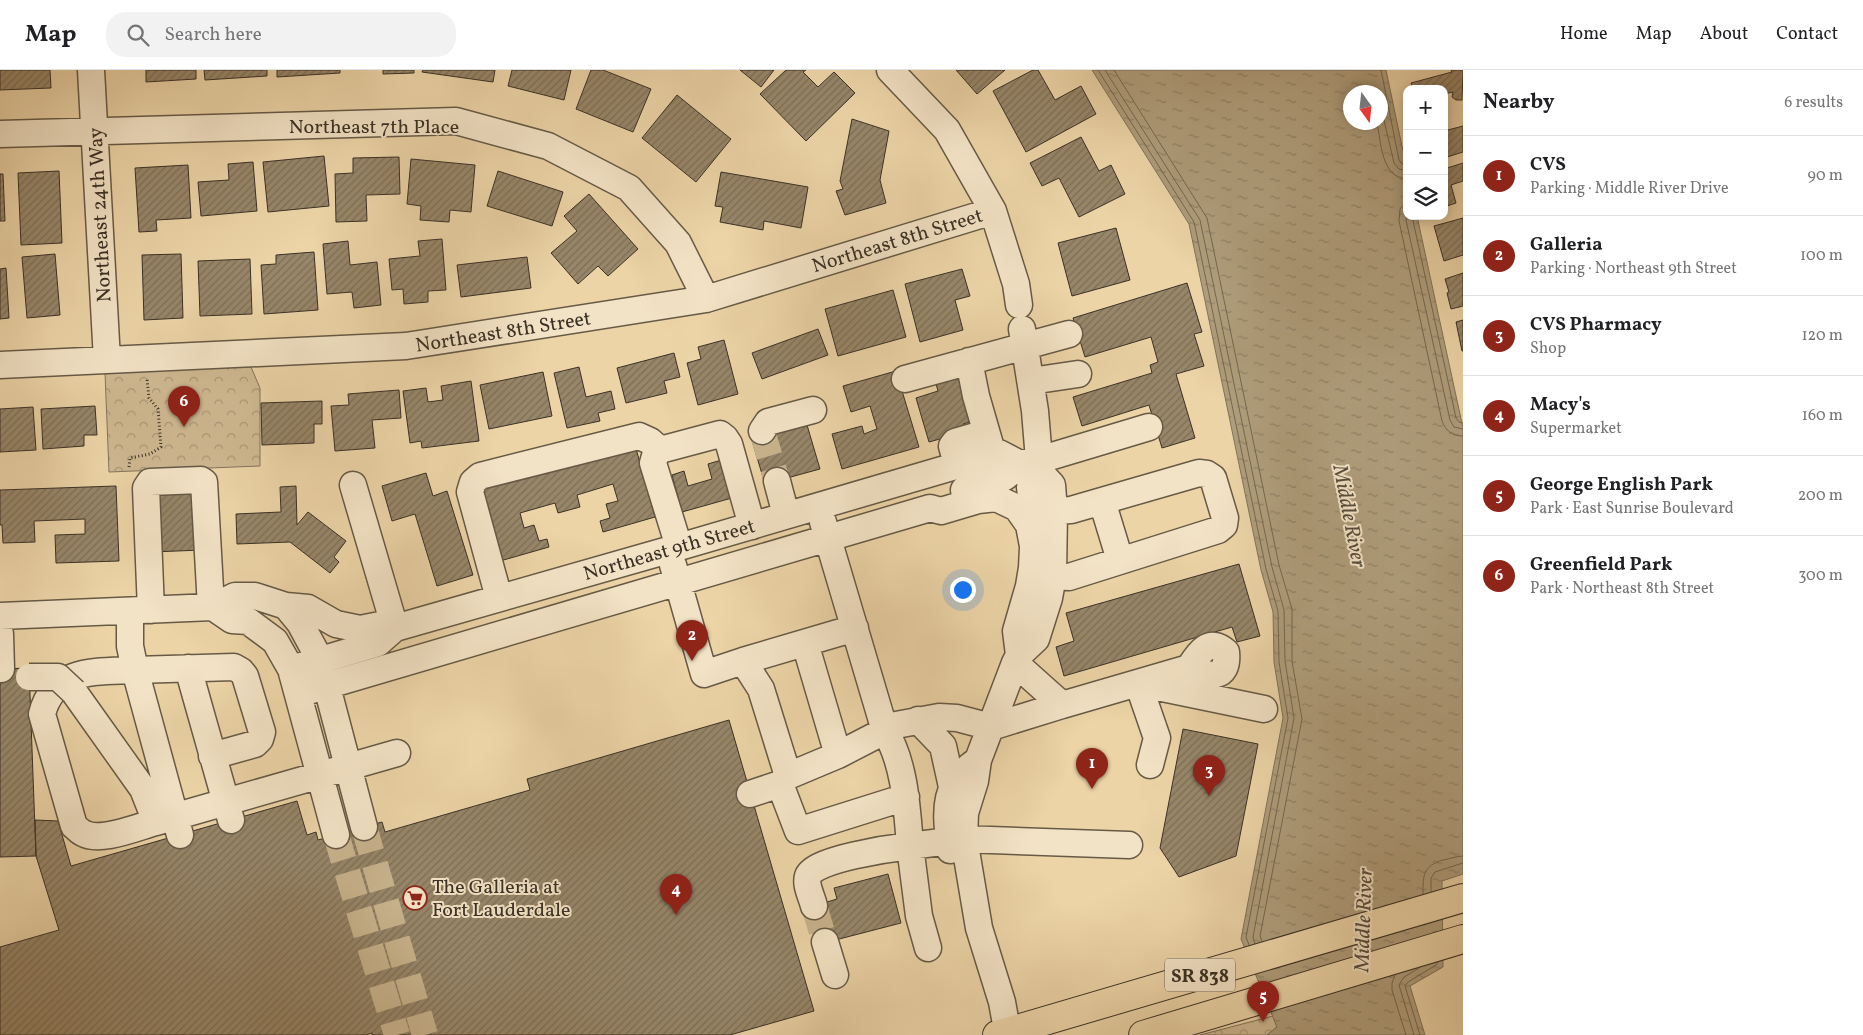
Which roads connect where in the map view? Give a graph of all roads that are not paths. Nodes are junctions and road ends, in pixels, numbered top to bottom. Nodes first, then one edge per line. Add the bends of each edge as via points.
1 (91, 70) edge
2 (890, 70) edge
3 (94, 132) junction
4 (0, 134) edge
5 (993, 211) junction
6 (706, 299) junction
7 (1022, 327) junction
8 (1069, 334) dead end
9 (107, 360) junction
10 (969, 361) junction
11 (0, 365) edge
12 (1078, 374) dead end
13 (905, 379) dead end
14 (1031, 381) junction
15 (813, 410) dead end
16 (1149, 427) dead end
17 (762, 430) dead end
18 (990, 444) junction
19 (660, 450) junction
20 (1033, 466) junction
21 (777, 481) tunnel mouth
22 (353, 485) dead end
23 (1102, 501) junction
24 (818, 506) junction
25 (930, 508) junction
26 (1054, 511) junction
27 (786, 515) junction
28 (752, 526) junction
29 (828, 538) junction
30 (1033, 546) junction
31 (674, 549) junction
32 (1120, 560) junction
33 (1053, 576) junction
34 (678, 582) junction
35 (499, 598) junction
36 (286, 606) junction
37 (212, 607) junction
38 (140, 610) junction
39 (0, 616) edge
40 (395, 628) junction
41 (855, 628) junction
42 (0, 634) edge
43 (805, 643) junction
44 (1017, 659) junction
45 (320, 660) junction
46 (744, 661) junction
47 (188, 668) junction
48 (1189, 668) dead end
49 (1, 669) edge
50 (135, 670) junction
51 (29, 677) dead end
52 (295, 682) junction
53 (1138, 683) junction
54 (327, 685) junction
55 (1062, 705) junction
56 (1264, 709) dead end
57 (918, 720) junction
58 (991, 727) junction
59 (884, 731) junction
60 (397, 753) dead end
61 (212, 756) junction
62 (838, 756) junction
63 (978, 760) junction
64 (1150, 765) dead end
65 (349, 766) junction
66 (320, 774) junction
67 (784, 780) junction
68 (952, 787) junction
69 (750, 794) dead end
70 (906, 797) junction
71 (228, 811) junction
72 (170, 824) junction
73 (364, 827) tunnel mouth
74 (336, 836) tunnel mouth
75 (956, 840) junction
76 (1129, 845) dead end
77 (910, 846) junction
78 (1457, 900) edge
79 (814, 906) tunnel mouth
80 (1455, 941) edge
81 (825, 942) tunnel mouth
82 (928, 948) dead end
83 (835, 975) dead end
84 (1004, 1034) edge
85 (1143, 1035) edge

1 - 3 street, Northeast 24th Way
2 - 5 street via 947,130
3 - 4 street, Northeast 7th Place
3 - 6 street, Northeast 7th Place via 456,121 548,146 628,188 678,243
3 - 9 street, Northeast 24th Way
5 - 6 street, Northeast 8th Street
5 - 7 street via 1016,284
6 - 9 street, Northeast 8th Street via 406,346
7 - 8 street
7 - 10 street
7 - 14 street
9 - 11 street, Northeast 8th Street
10 - 13 street
10 - 18 street
12 - 14 street
14 - 20 street via 1035,411
15 - 17 street via 768,422
16 - 20 street
18 - 20 street via 999,453
18 - 24 street, Northeast 9th Street via 957,465
19 - 28 street via 720,434 725,438
19 - 31 street via 653,463
19 - 35 street via 639,436 480,476 473,482 470,492
20 - 25 street, Northeast 9th Street via 1006,478 938,497
20 - 26 street via 1052,485
20 - 30 street via 1030,486
21 - 27 street
22 - 40 street
23 - 26 street
23 - 32 street
23 - 32 street via 1199,473 1213,478 1225,518 1224,525 1218,530
24 - 27 street, Northeast 9th Street
24 - 29 street
25 - 29 street, Northeast 9th Street
25 - 30 street, Northeast 9th Street via 941,511 996,498 1018,508 1029,525
26 - 33 street
27 - 28 street, Northeast 9th Street
28 - 31 street, Northeast 9th Street
29 - 34 street, Northeast 9th Street
29 - 41 street
30 - 44 street via 1029,586 1016,631
31 - 34 street
31 - 35 street, Northeast 9th Street
32 - 33 street via 1069,577
33 - 44 street via 1036,639
34 - 46 street via 704,674
34 - 54 street, Northeast 9th Street
35 - 40 street, Northeast 9th Street
36 - 37 street via 255,596 235,596
36 - 40 street via 308,608 336,624 360,629 380,625
36 - 45 street via 300,623
37 - 38 street
37 - 38 street via 204,482 150,482 146,488
37 - 52 street via 232,620 248,621 275,640
38 - 39 street
38 - 50 street via 130,646
40 - 45 street, Northeast 9th Street via 378,642
41 - 43 street
41 - 59 street
42 - 49 street
43 - 46 street
43 - 62 street
44 - 55 street
44 - 58 street
45 - 52 street, Northeast 9th Street
45 - 54 street
46 - 67 street via 761,688
47 - 50 street
47 - 61 street
47 - 61 street via 234,667 241,670 262,732 255,744
48 - 53 street
50 - 72 street
50 - 72 street via 73,676 49,696 42,714 74,826 83,834 96,837
51 - 72 street, bridge via 58,677 74,692
52 - 54 street, Northeast 9th Street
52 - 66 street
53 - 55 street
53 - 56 street
53 - 64 street via 1157,738
54 - 65 street
55 - 58 street
57 - 58 street via 956,718
57 - 59 street
57 - 68 street via 943,746
58 - 63 street
59 - 62 street
59 - 70 street via 892,742
60 - 65 street
61 - 71 street
62 - 67 street
63 - 68 street via 965,769
63 - 75 street
65 - 66 street
65 - 73 street
66 - 71 street
66 - 74 street
67 - 69 street
67 - 70 street via 798,831
68 - 75 street via 946,812
70 - 77 street
71 - 72 street
75 - 76 street
75 - 77 street
75 - 84 street via 953,878 986,1008
77 - 79 street via 871,851 813,869 807,882
77 - 82 street via 919,916
78 - 84 main road, SR 838
80 - 85 main road, SR 838
81 - 83 street

